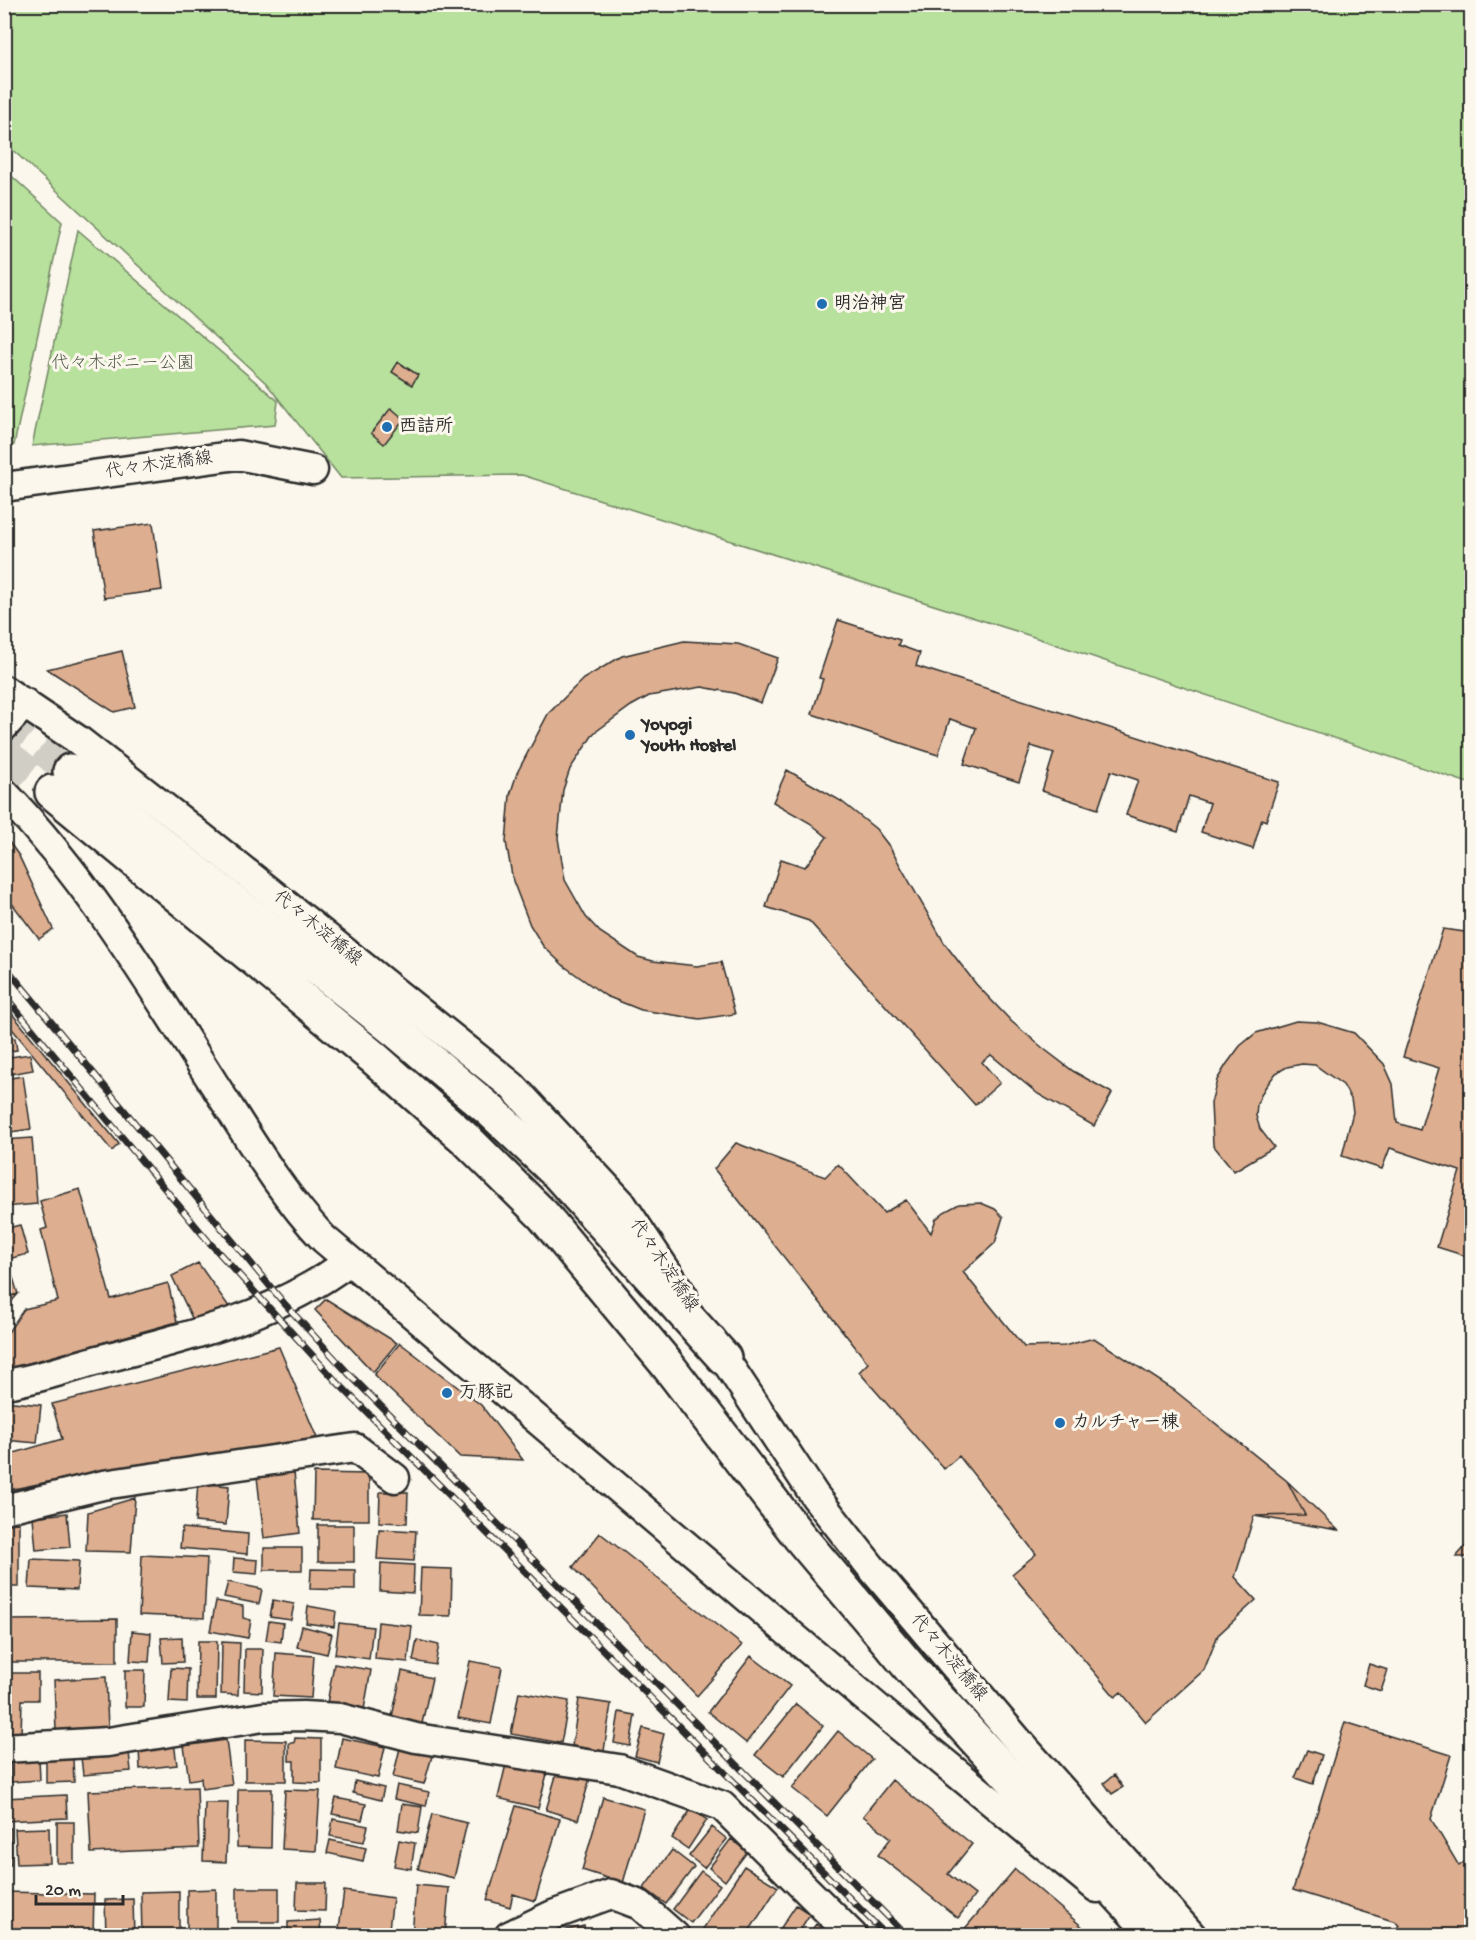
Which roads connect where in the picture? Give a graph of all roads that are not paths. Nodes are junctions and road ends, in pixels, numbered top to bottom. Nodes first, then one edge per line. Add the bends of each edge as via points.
1 (313, 470) dead end
2 (4, 487) edge
3 (15, 697) edge
4 (4, 726) edge
5 (4, 793) edge
6 (349, 1261) junction
7 (724, 1358) junction
8 (4, 1384) edge
9 (394, 1478) dead end
10 (4, 1509) edge
11 (4, 1748) edge
12 (509, 1935) edge
13 (675, 1935) edge
14 (854, 1935) edge
15 (1155, 1935) edge
16 (1192, 1935) edge

1 - 2 street, 代々木淀橋線 via 237,455
3 - 4 street, 代々木淀橋線
3 - 7 street, 代々木淀橋線 via 78,740 179,819 512,1086 621,1203
5 - 6 street via 44,835 117,932 276,1182 324,1239
6 - 8 street via 298,1295 230,1323
6 - 15 street via 905,1730
7 - 15 highway via 558,1174 492,1112 395,1030 61,781 468,1141 543,1215 666,1363 799,1536 912,1670
7 - 16 street, 代々木淀橋線 via 815,1496 871,1567 1019,1742
9 - 10 street via 355,1448 103,1485
11 - 14 street via 108,1742 263,1716 303,1716 340,1718 416,1738 610,1767 722,1806
12 - 13 street via 611,1894 640,1905

